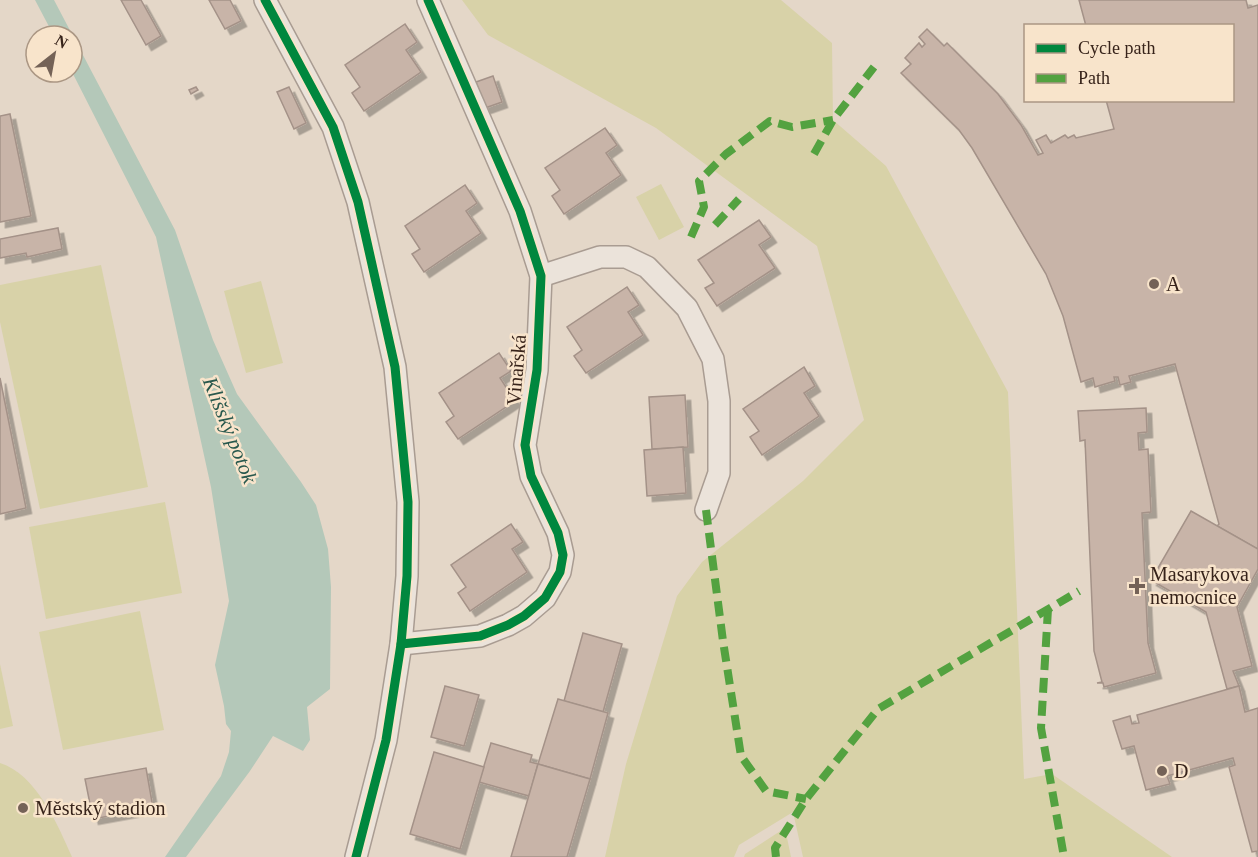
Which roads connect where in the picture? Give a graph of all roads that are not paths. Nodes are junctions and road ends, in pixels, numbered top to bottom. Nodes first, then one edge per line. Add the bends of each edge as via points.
1 (265, 0) edge
2 (428, 0) edge
3 (541, 276) junction
4 (706, 510) dead end
5 (401, 644) junction
6 (356, 857) edge

1 - 5 street via 333,127 358,202 394,357 408,502
2 - 3 street, Vinařská via 520,211
3 - 4 street via 600,257 626,257 647,267 687,309 713,359 719,400 719,473
3 - 5 street, Vinařská via 537,370 525,446 531,476 558,533 563,555 560,572 545,598 508,625 480,636
5 - 6 street via 386,740

